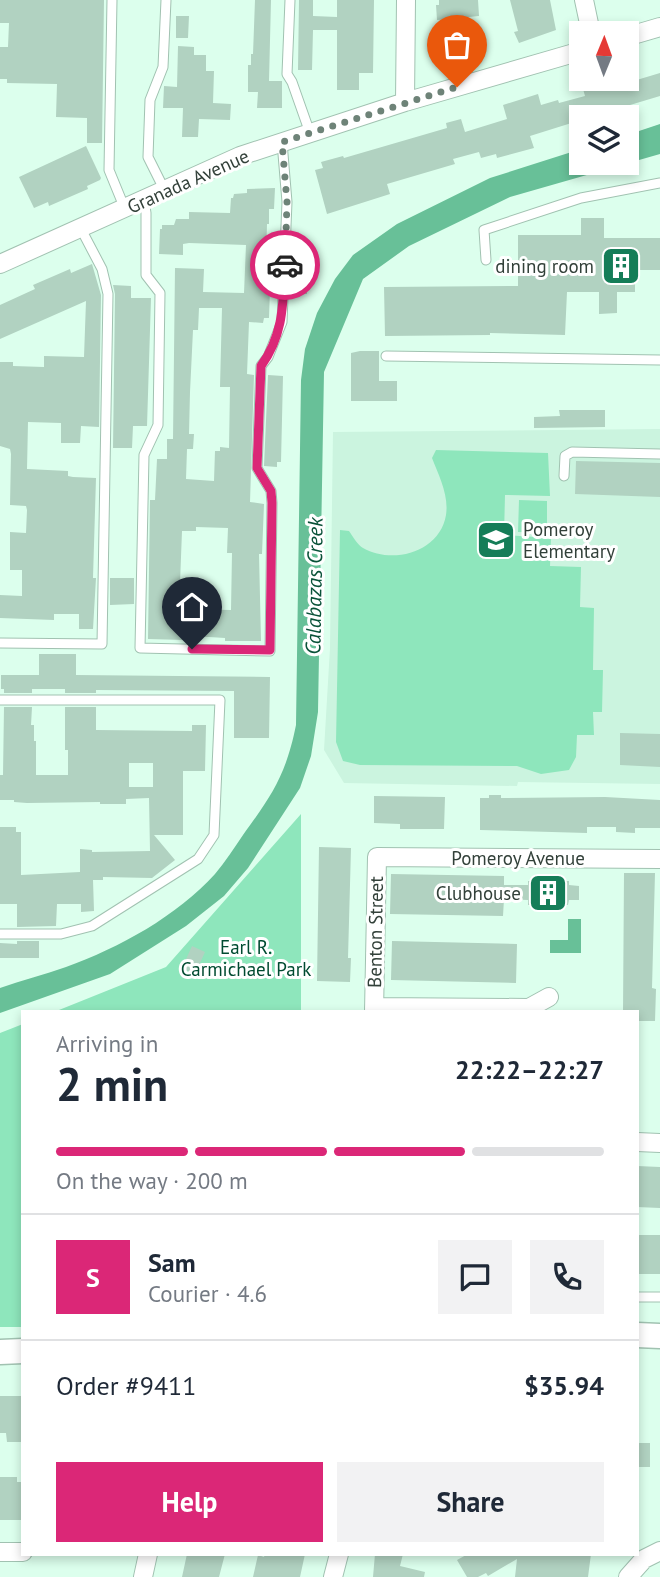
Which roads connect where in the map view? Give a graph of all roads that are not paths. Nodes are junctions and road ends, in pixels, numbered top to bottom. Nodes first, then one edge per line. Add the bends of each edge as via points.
1 (112, 0) edge
2 (166, 0) edge
3 (290, 0) edge
4 (406, 0) edge
5 (584, 0) edge
6 (588, 21) edge
7 (660, 27) edge
8 (639, 33) edge
9 (569, 54) edge
10 (405, 102) junction
11 (310, 133) junction
12 (282, 142) junction
13 (660, 183) edge
14 (165, 191) junction
15 (144, 200) junction
16 (125, 209) junction
17 (81, 229) junction
18 (486, 260) dead end
19 (0, 264) edge
20 (386, 356) dead end
21 (660, 360) edge
22 (660, 454) edge
23 (564, 476) dead end
24 (0, 643) edge
25 (0, 700) edge
26 (377, 857) joint
27 (660, 859) edge
28 (0, 934) edge
29 (550, 997) dead end
30 (374, 1009) edge
31 (639, 1142) edge
32 (660, 1143) edge
33 (639, 1297) edge
34 (660, 1297) edge
35 (639, 1335) edge
36 (660, 1336) edge
37 (0, 1352) edge
38 (21, 1352) edge
39 (660, 1551) edge
40 (0, 1552) edge
41 (21, 1552) edge
42 (148, 1556) edge
43 (338, 1556) edge
44 (143, 1577) edge
45 (333, 1577) edge
46 (628, 1577) edge

1 - 16 lane via 109,170
2 - 14 lane via 163,67 149,100 148,157
3 - 11 lane via 287,74
4 - 10 street
5 - 6 street
7 - 8 street
9 - 10 street, Granada Avenue
10 - 11 street, Granada Avenue
11 - 12 street, Granada Avenue
12 - 14 street, Granada Avenue
12 - 15 lane via 287,202 282,322 261,366 257,468 271,491 272,503 270,650 140,648 144,455 158,425 160,293 146,275
13 - 18 lane via 581,198 484,230
14 - 15 street, Granada Avenue
15 - 16 street, Granada Avenue
16 - 17 street, Granada Avenue
17 - 19 street, Granada Avenue
17 - 24 lane via 102,269 108,294 102,644
20 - 21 lane
22 - 23 lane via 572,452 565,456
25 - 28 lane via 220,700 215,835 198,859 92,926 61,934
26 - 27 street, Pomeroy Avenue
26 - 30 street, Benton Street
29 - 30 street, Benton Street via 529,1007
31 - 32 street
33 - 34 lane
35 - 36 main road
37 - 38 main road
39 - 46 street via 644,1559
40 - 41 street
42 - 44 street
43 - 45 street

